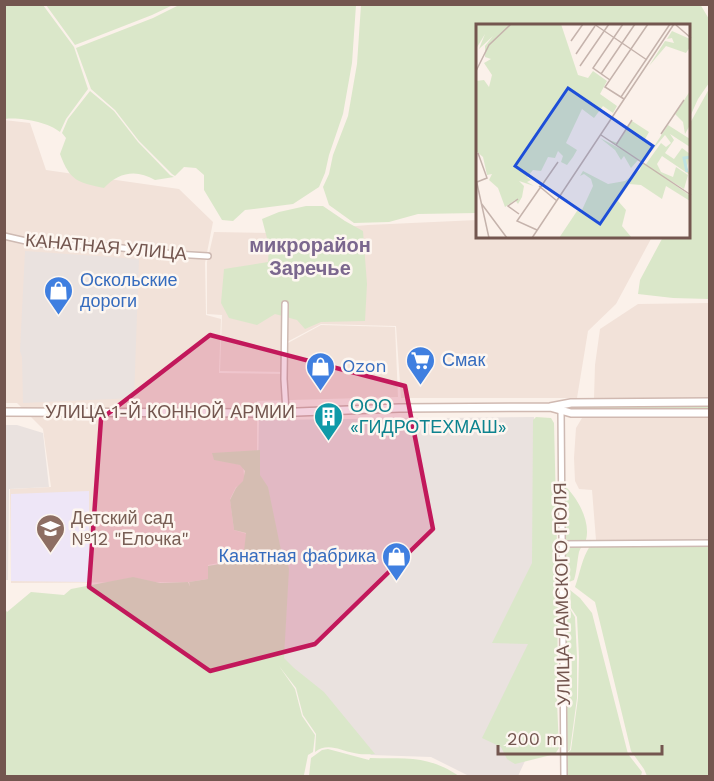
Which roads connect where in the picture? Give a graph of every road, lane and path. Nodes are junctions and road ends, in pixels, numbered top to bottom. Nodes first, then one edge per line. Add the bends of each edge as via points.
1 (4, 236) edge
2 (208, 256) dead end
3 (285, 304) dead end
4 (710, 402) edge
5 (550, 407) junction
6 (561, 411) junction
7 (4, 412) edge
8 (286, 412) junction
9 (710, 413) edge
10 (710, 543) edge
11 (561, 544) junction
12 (564, 777) edge

1 - 2 street, КАНАТНАЯ УЛИЦА via 39,244
3 - 8 street
4 - 5 main road, УЛИЦА 1-Й КОННОЙ АРМИИ via 571,403
5 - 6 main road, УЛИЦА 1-Й КОННОЙ АРМИИ
5 - 8 main road, УЛИЦА 1-Й КОННОЙ АРМИИ
6 - 9 main road, УЛИЦА 1-Й КОННОЙ АРМИИ
6 - 11 street, УЛИЦА ЛАМСКОГО ПОЛЯ
7 - 8 main road, УЛИЦА 1-Й КОННОЙ АРМИИ
10 - 11 street
11 - 12 street, УЛИЦА ЛАМСКОГО ПОЛЯ

